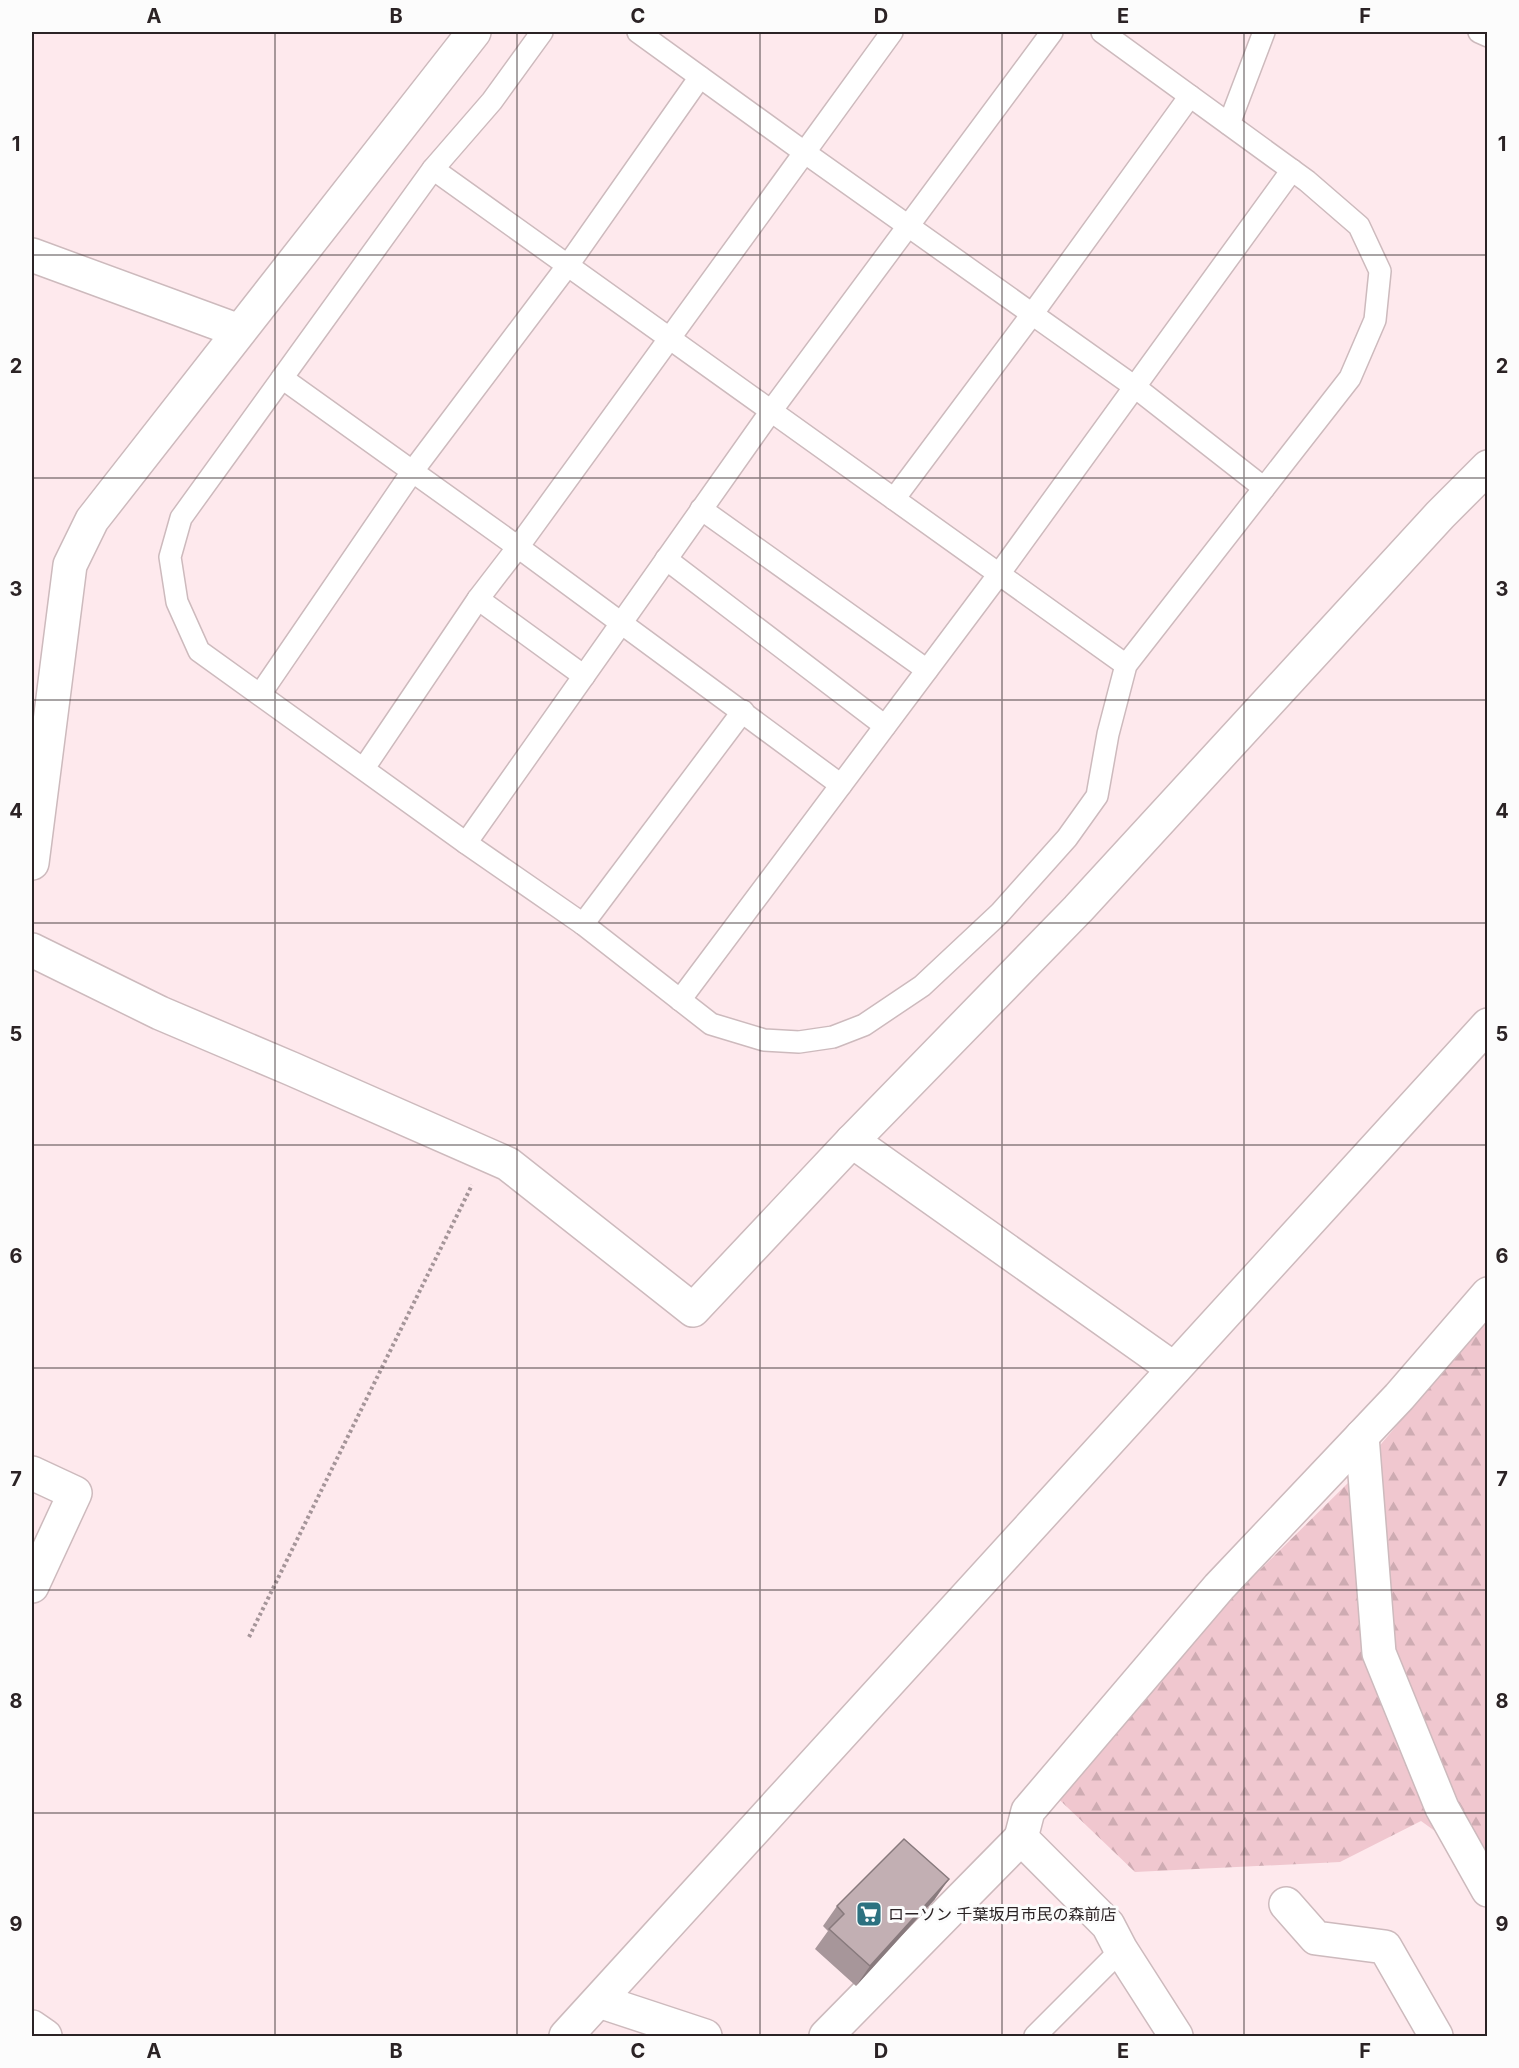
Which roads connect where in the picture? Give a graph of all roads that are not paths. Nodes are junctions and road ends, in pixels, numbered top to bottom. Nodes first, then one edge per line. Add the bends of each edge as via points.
1 (474, 32) edge
2 (542, 32) edge
3 (638, 32) edge
4 (892, 32) edge
5 (1052, 32) edge
6 (1102, 32) edge
7 (1264, 32) edge
8 (1479, 32) edge
9 (1488, 36) edge
10 (700, 77) junction
11 (1190, 96) junction
12 (1229, 124) junction
13 (804, 152) junction
14 (433, 169) junction
15 (1292, 170) junction
16 (909, 225) junction
17 (32, 255) edge
18 (568, 265) junction
19 (1033, 313) junction
20 (239, 331) junction
21 (670, 339) junction
22 (282, 378) junction
23 (1135, 387) junction
24 (771, 411) junction
25 (1488, 467) edge
26 (412, 472) junction
27 (1264, 488) junction
28 (894, 499) junction
29 (701, 509) junction
30 (518, 547) junction
31 (666, 559) junction
32 (999, 574) junction
33 (478, 599) junction
34 (621, 623) junction
35 (1126, 665) junction
36 (927, 670) junction
37 (584, 676) junction
38 (43, 690) edge
39 (261, 693) junction
40 (743, 711) junction
41 (885, 726) junction
42 (364, 768) junction
43 (841, 785) junction
44 (466, 843) junction
45 (32, 863) edge
46 (583, 924) junction
47 (32, 950) edge
48 (680, 1000) junction
49 (1488, 1025) edge
50 (852, 1141) junction
51 (1488, 1294) edge
52 (1174, 1369) junction
53 (1362, 1436) junction
54 (32, 1473) edge
55 (32, 1586) edge
56 (1021, 1838) junction
57 (1488, 1890) edge
58 (1286, 1904) dead end
59 (1121, 1950) junction
60 (599, 2001) junction
61 (32, 2027) edge
62 (688, 2034) edge
63 (45, 2037) edge
64 (566, 2037) edge
65 (826, 2037) edge
66 (1035, 2037) edge
67 (1176, 2037) edge
68 (1436, 2037) edge

1 - 20 street
2 - 14 lane via 492,101
3 - 10 lane
4 - 13 lane
5 - 16 lane
6 - 11 lane
7 - 12 lane
8 - 9 lane
10 - 13 lane
10 - 18 lane
11 - 12 lane
11 - 19 lane
12 - 15 lane
13 - 16 lane
13 - 21 lane
14 - 18 lane
14 - 22 lane
15 - 23 lane
15 - 27 lane via 1359,226 1380,271 1375,320 1350,378
16 - 19 lane
16 - 24 lane
17 - 20 street
18 - 21 lane
18 - 26 lane
19 - 23 lane
19 - 28 lane
20 - 38 street via 92,520 70,565
21 - 24 lane
21 - 30 lane
22 - 26 lane
22 - 39 lane via 181,518 170,557 177,602 199,651
23 - 27 lane
23 - 32 lane
24 - 28 lane
24 - 29 lane
25 - 50 street via 1078,909
26 - 30 lane
26 - 39 lane
27 - 35 lane
28 - 32 lane
29 - 31 lane
29 - 36 lane
30 - 33 lane
30 - 34 lane
31 - 34 lane
31 - 41 lane
32 - 35 lane
32 - 36 lane
33 - 37 lane
33 - 42 lane
34 - 37 lane
34 - 40 lane
35 - 48 lane via 1097,796 1067,838 1000,913 922,986 864,1025 833,1037 798,1042 764,1040 711,1024
36 - 41 lane
37 - 44 lane
38 - 45 street
39 - 42 lane
40 - 43 lane
40 - 46 lane
41 - 43 lane
42 - 44 lane
43 - 48 lane
44 - 46 lane
46 - 48 lane
47 - 50 street via 160,1013 508,1164 693,1310
49 - 52 street
50 - 52 street
51 - 53 street
52 - 60 street
53 - 56 street via 1219,1587 1028,1811
53 - 57 street via 1379,1653 1442,1808
54 - 55 street via 75,1493
56 - 59 street via 1108,1925
56 - 65 street
58 - 68 street via 1316,1938 1385,1947
59 - 66 lane
59 - 67 street
60 - 62 street
60 - 64 street
61 - 63 street

